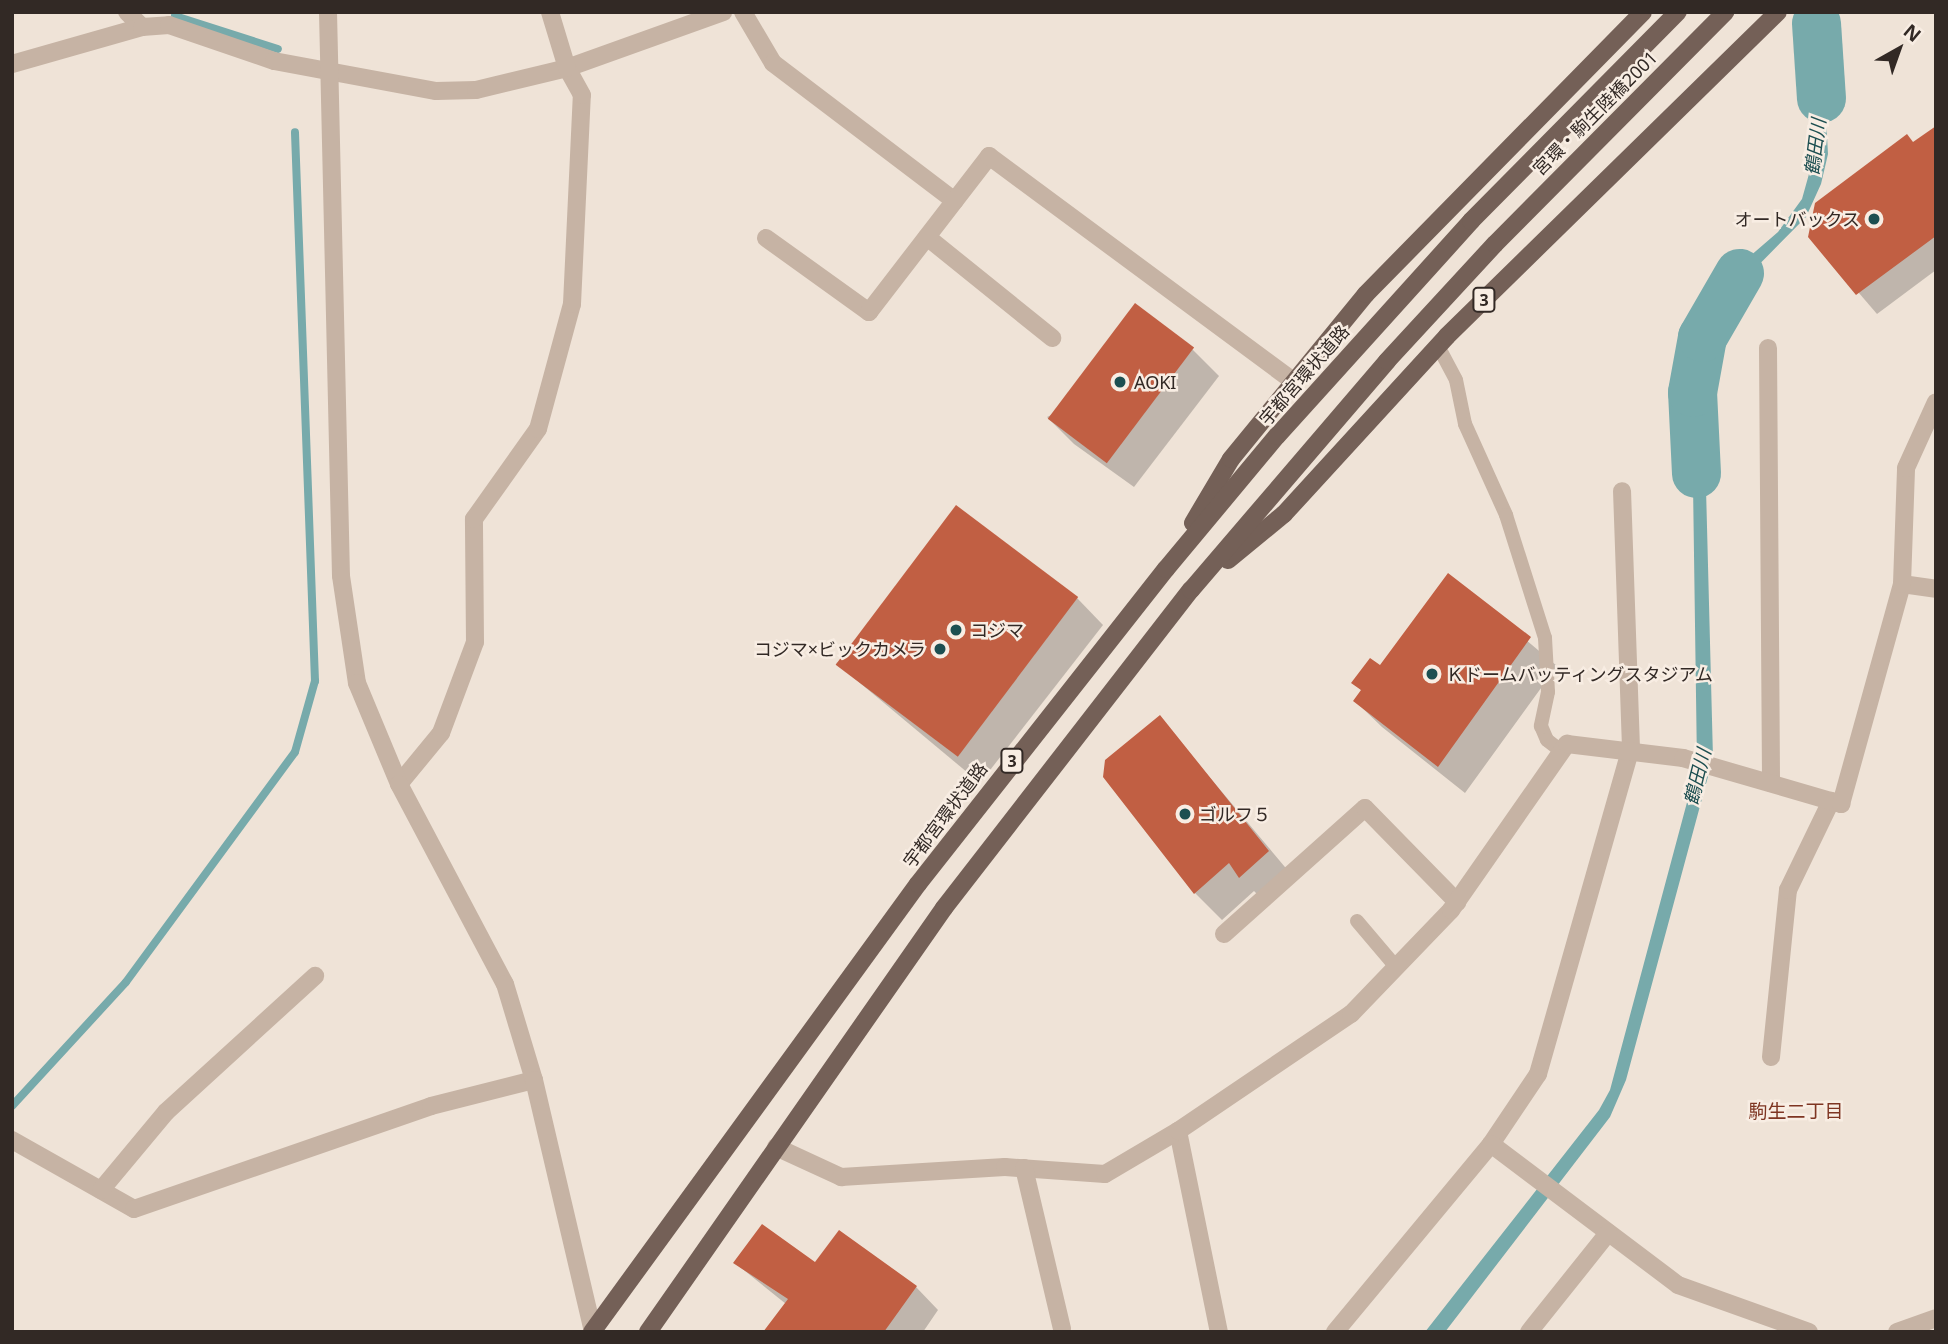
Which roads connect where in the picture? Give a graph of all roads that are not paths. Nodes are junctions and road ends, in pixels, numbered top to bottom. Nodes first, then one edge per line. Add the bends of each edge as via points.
1 (127, 12) edge
2 (328, 12) edge
3 (550, 12) edge
4 (723, 12) edge
5 (743, 12) edge
6 (1643, 12) edge
7 (1678, 12) edge
8 (1725, 12) edge
9 (1778, 12) edge
10 (142, 27) junction
11 (12, 64) edge
12 (567, 68) junction
13 (326, 72) junction
14 (955, 201) junction
15 (1471, 221) joint
16 (927, 237) junction
17 (766, 238) dead end
18 (1052, 338) dead end
19 (1438, 346) junction
20 (1769, 348) dead end
21 (1294, 382) junction
22 (1936, 402) edge
23 (1622, 491) dead end
24 (1167, 569) junction
25 (1902, 584) junction
26 (1936, 589) edge
27 (1191, 590) junction
28 (1630, 748) junction
29 (1561, 751) junction
30 (1771, 783) junction
31 (399, 784) junction
32 (1831, 801) junction
33 (1457, 902) junction
34 (1357, 921) dead end
35 (1224, 934) dead end
36 (1396, 967) junction
37 (315, 976) dead end
38 (1770, 1057) dead end
39 (534, 1080) junction
40 (1178, 1131) junction
41 (12, 1140) edge
42 (1491, 1144) junction
43 (776, 1147) junction
44 (1024, 1168) junction
45 (101, 1190) junction
46 (1608, 1234) junction
47 (1936, 1318) edge
48 (1062, 1329) dead end
49 (593, 1331) edge
50 (648, 1332) edge
51 (1219, 1332) edge
52 (1335, 1332) edge
53 (1529, 1332) edge
54 (1809, 1332) edge
55 (1898, 1332) edge

1 - 10 street
2 - 13 street
3 - 12 street
4 - 12 street
5 - 14 street via 773,63
6 - 21 main road, 3 via 1366,294
7 - 15 main road, 宮環・駒生陸橋2001 / 3
8 - 27 main road, 宮環・駒生陸橋2001 / 3 via 1495,244 1387,361
9 - 19 main road, 3
10 - 11 street
10 - 13 street via 169,25 274,61
12 - 13 street via 476,90 436,91
12 - 31 street via 582,95 572,303 538,429 474,519 475,642 442,733
13 - 31 street via 341,576 358,682
14 - 16 street
14 - 21 street via 989,156
15 - 24 main road, 宇都宮環状道路 / 3 via 1286,426
16 - 17 street via 869,312
16 - 18 street
19 - 27 main road, 3 via 1284,514
19 - 29 lane via 1456,380 1465,424 1506,515 1545,638 1548,692 1541,726 1547,740
20 - 30 street
21 - 24 main road, 3 via 1231,459
22 - 25 street via 1906,468
23 - 28 street
24 - 49 main road, 宇都宮環状道路 / 3 via 918,884
25 - 26 street
25 - 32 street via 1841,804
27 - 43 main road, 3 via 944,908
28 - 29 street via 1567,744
28 - 30 street
28 - 42 street via 1538,1074
29 - 33 street
30 - 32 street
31 - 39 street via 505,984
32 - 38 street via 1788,890
33 - 35 street via 1365,808
33 - 36 street
34 - 36 lane
36 - 40 street via 1350,1014
37 - 45 street via 166,1112
39 - 45 street via 431,1106 134,1209
39 - 49 street
40 - 44 street via 1105,1174
40 - 51 street
41 - 45 street
42 - 46 street
42 - 52 street
43 - 44 street via 841,1177
43 - 50 main road, 3
44 - 48 street
46 - 53 street
46 - 54 street via 1678,1285
47 - 55 street

